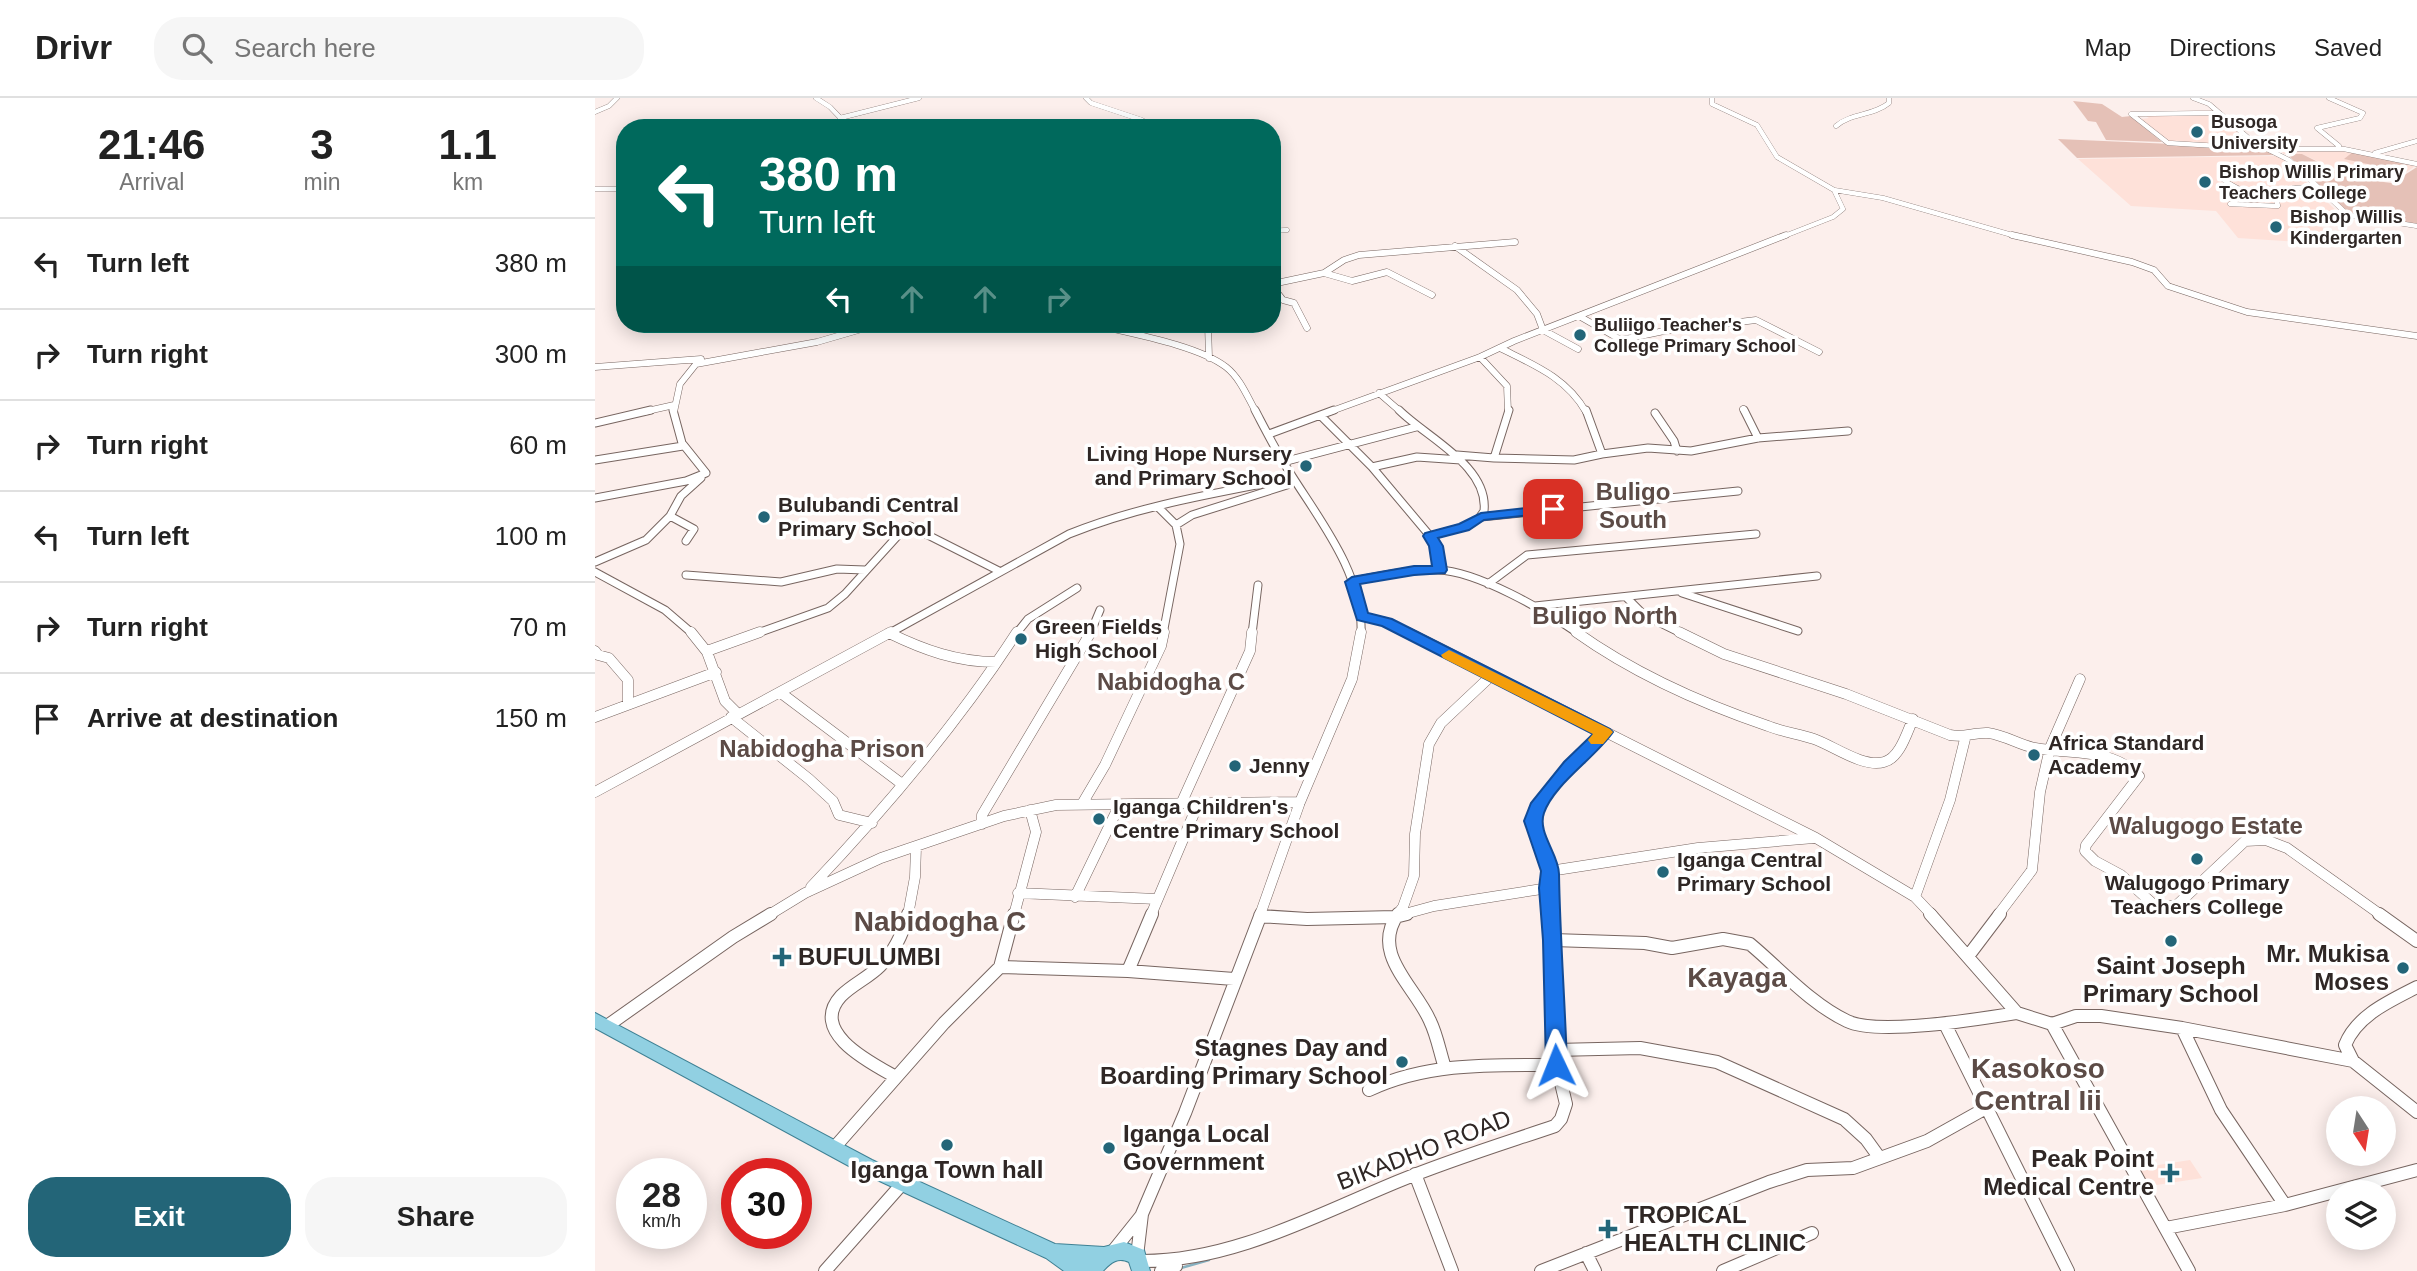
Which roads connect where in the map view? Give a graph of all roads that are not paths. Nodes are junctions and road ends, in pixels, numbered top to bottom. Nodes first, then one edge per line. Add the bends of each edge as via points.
1 (617, 98) edge
2 (816, 98) edge
3 (919, 98) edge
4 (1086, 98) edge
5 (1712, 98) edge
6 (1889, 98) edge
7 (2193, 98) edge
8 (2329, 98) edge
9 (595, 112) edge
10 (2218, 113) junction
11 (840, 118) joint
12 (1139, 119) edge
13 (1836, 126) dead end
14 (2417, 141) edge
15 (2406, 144) junction
16 (2417, 147) edge
17 (2305, 148) junction
18 (2337, 148) junction
19 (2269, 149) junction
20 (2312, 151) dead end
21 (2370, 153) junction
22 (2413, 162) edge
23 (2220, 177) dead end
24 (2283, 184) dead end
25 (2316, 187) junction
26 (2293, 188) junction
27 (595, 189) edge
28 (616, 189) edge
29 (1833, 190) junction
30 (2258, 194) junction
31 (2282, 195) junction
32 (2277, 201) junction
33 (2230, 204) dead end
34 (2417, 226) edge
35 (1281, 230) edge
36 (1287, 230) dead end
37 (1515, 242) dead end
38 (1455, 246) junction
39 (1324, 273) junction
40 (1281, 283) edge
41 (1432, 295) dead end
42 (1281, 297) edge
43 (1579, 316) junction
44 (1307, 328) dead end
45 (1543, 330) junction
46 (848, 333) edge
47 (1126, 333) edge
48 (1208, 333) edge
49 (2417, 336) edge
50 (1500, 348) junction
51 (1578, 349) dead end
52 (1819, 352) dead end
53 (1480, 357) junction
54 (1209, 358) junction
55 (716, 359) junction
56 (595, 367) edge
57 (1379, 393) junction
58 (674, 405) junction
59 (1743, 409) dead end
60 (1655, 413) dead end
61 (1321, 416) junction
62 (595, 423) edge
63 (1416, 427) junction
64 (1848, 431) dead end
65 (1269, 434) junction
66 (1758, 438) junction
67 (1350, 443) junction
68 (683, 446) junction
69 (1677, 450) junction
70 (1602, 454) junction
71 (1460, 458) junction
72 (1494, 458) junction
73 (595, 460) edge
74 (1283, 462) junction
75 (1372, 467) junction
76 (702, 476) junction
77 (1295, 480) junction
78 (1738, 491) dead end
79 (595, 498) edge
80 (1158, 507) junction
81 (670, 516) junction
82 (1481, 517) junction
83 (1176, 526) junction
84 (1756, 534) dead end
85 (1430, 536) junction
86 (686, 541) dead end
87 (595, 562) edge
88 (865, 570) junction
89 (1440, 570) junction
90 (999, 571) junction
91 (595, 572) edge
92 (687, 575) dead end
93 (1817, 576) dead end
94 (1352, 582) junction
95 (1488, 584) junction
96 (1258, 585) dead end
97 (1077, 587) dead end
98 (1677, 591) junction
99 (1627, 598) junction
100 (1534, 606) junction
101 (1100, 610) dead end
102 (1362, 616) junction
103 (1798, 631) dead end
104 (890, 633) junction
105 (595, 651) edge
106 (707, 651) junction
107 (996, 662) junction
108 (716, 672) junction
109 (1492, 675) junction
110 (2080, 679) dead end
111 (781, 693) junction
112 (628, 704) junction
113 (735, 716) junction
114 (595, 717) edge
115 (1913, 719) junction
116 (1604, 732) junction
117 (1965, 739) junction
118 (2050, 748) junction
119 (902, 784) junction
120 (595, 792) edge
121 (1300, 802) junction
122 (1082, 804) junction
123 (1181, 804) junction
124 (1198, 804) junction
125 (1119, 806) junction
126 (1030, 810) junction
127 (872, 823) junction
128 (982, 824) junction
129 (1816, 838) junction
130 (916, 846) junction
131 (1550, 871) junction
132 (1548, 888) junction
133 (805, 893) junction
134 (1018, 893) junction
135 (1075, 897) junction
136 (1915, 897) junction
137 (1157, 899) junction
138 (1260, 916) junction
139 (1395, 918) junction
140 (1553, 940) junction
141 (2417, 941) edge
142 (1969, 955) junction
143 (1000, 967) junction
144 (1128, 971) junction
145 (1234, 979) junction
146 (2417, 987) edge
147 (2017, 1013) junction
148 (601, 1023) edge
149 (1945, 1024) junction
150 (2052, 1024) junction
151 (2182, 1028) junction
152 (1556, 1050) junction
153 (2353, 1061) junction
154 (1556, 1065) junction
155 (1445, 1068) junction
156 (896, 1077) junction
157 (1369, 1090) dead end
158 (1986, 1108) junction
159 (2417, 1112) edge
160 (834, 1148) junction
161 (1879, 1157) junction
162 (2417, 1170) edge
163 (1415, 1174) junction
164 (902, 1184) junction
165 (2285, 1205) junction
166 (1142, 1214) junction
167 (2166, 1228) junction
168 (1812, 1233) dead end
169 (1053, 1252) junction
170 (1586, 1253) junction
171 (1109, 1254) junction
172 (1139, 1263) edge
173 (1185, 1263) junction
174 (825, 1271) edge
175 (1079, 1271) edge
176 (1093, 1271) edge
177 (1161, 1271) edge
178 (1452, 1271) edge
179 (1541, 1271) edge
180 (1595, 1271) edge
181 (1723, 1271) edge
182 (2068, 1271) edge
183 (2189, 1271) edge

1 - 9 street
2 - 11 street
3 - 11 street
4 - 12 street
5 - 29 street via 1712,104 1720,109 1757,125 1777,157
6 - 13 street via 1884,108
7 - 10 street
8 - 18 street via 2364,116 2317,128
10 - 19 street via 2253,142
10 - 19 street via 2131,114 2168,143
14 - 15 street
15 - 16 street
15 - 21 street
17 - 18 street
17 - 19 street
17 - 20 street
18 - 21 street
19 - 25 street via 2289,160
21 - 22 street
23 - 30 street via 2235,188
24 - 26 street
25 - 26 street
25 - 34 street via 2348,215
26 - 31 street
27 - 28 street
29 - 43 street via 1843,209 1833,217
29 - 49 street via 1883,198 2023,238 2132,262 2154,270 2168,286 2247,312
30 - 31 street
30 - 32 street
31 - 32 street
32 - 33 street via 2278,206
35 - 36 street
37 - 38 street
38 - 39 street via 1359,255
38 - 45 street via 1520,290
39 - 40 street
39 - 41 street via 1352,281 1387,272
42 - 44 street via 1294,303
43 - 45 street
43 - 52 street via 1621,340 1756,320
45 - 50 street
45 - 51 street
46 - 55 street
47 - 54 street
48 - 54 street
50 - 53 street
50 - 70 street via 1556,374 1580,398
53 - 57 street
53 - 72 street via 1510,393
54 - 65 street via 1238,379
55 - 56 street
55 - 58 street via 690,369 677,389
57 - 61 street
57 - 63 street
58 - 62 street
58 - 68 street via 673,424
59 - 66 street
60 - 69 street
61 - 65 street
61 - 67 street
63 - 67 street
63 - 71 street
64 - 66 street
65 - 74 street
66 - 69 street via 1715,448
67 - 74 street
67 - 75 street
68 - 73 street
68 - 76 street via 705,469
69 - 70 street via 1648,448
70 - 72 street via 1574,460
71 - 72 street
71 - 75 street via 1417,457
71 - 82 street via 1481,487 1485,508
74 - 77 street
75 - 85 street
76 - 79 street
76 - 81 street via 681,496
77 - 80 street
77 - 83 street via 1192,515
77 - 94 street
78 - 82 street
80 - 83 street
80 - 90 street via 1102,519
81 - 86 street via 694,528
81 - 87 street via 661,529 635,548
82 - 85 street
83 - 122 street via 1180,544 1161,646
84 - 95 street via 1527,555
85 - 89 street
88 - 90 street via 910,526
88 - 92 street via 837,569 781,582
88 - 106 street via 828,608
89 - 94 street via 1414,570
89 - 95 street
90 - 104 street
91 - 106 street via 653,601 678,619
93 - 98 street
94 - 102 street
95 - 100 street
96 - 123 street via 1250,651
97 - 107 street via 1028,619
98 - 99 street
98 - 103 street
99 - 100 street
99 - 115 street via 1652,620 1724,654
100 - 115 street via 1652,680 1872,763 1895,757
101 - 128 street via 1091,633 982,815
102 - 109 street via 1387,622
102 - 121 street via 1352,679
104 - 107 street via 944,657
104 - 111 street
105 - 112 street via 628,680
106 - 108 street
107 - 119 street
108 - 112 street
108 - 113 street via 726,704
109 - 116 street
109 - 139 street via 1441,723 1429,744 1413,876
110 - 118 street
111 - 113 street
111 - 119 street
112 - 114 street
113 - 120 street
113 - 127 street via 747,732 833,801 839,815
115 - 117 street
116 - 129 street
116 - 131 street, BIKADHO ROAD via 1537,808 1534,830
117 - 118 street via 1982,733
117 - 136 street via 1949,809
118 - 141 street via 2105,756 2139,776 2085,851 2153,904 2178,904 2245,841 2266,839 2287,848
118 - 142 street via 2032,870
119 - 127 street
121 - 124 street
121 - 138 street
122 - 125 street
122 - 126 street
123 - 124 street
123 - 125 street
124 - 137 street
125 - 135 street
126 - 128 street
126 - 134 street via 1036,832
127 - 133 street
128 - 130 street
129 - 131 street via 1698,848
129 - 136 street
130 - 133 street
130 - 156 street via 915,885 897,940 884,962 839,999 831,1026 834,1034 869,1063
131 - 132 street, BIKADHO ROAD
132 - 139 street via 1434,906
132 - 140 street, BIKADHO ROAD
133 - 148 street
134 - 135 street
134 - 143 street
135 - 137 street
136 - 142 street
137 - 144 street
138 - 139 street
138 - 145 street
139 - 155 street via 1390,953 1400,977 1430,1019
140 - 149 street via 1632,942 1669,949 1719,937 1735,938 1750,944 1828,1010 1849,1022
140 - 152 street, BIKADHO ROAD
142 - 147 street
143 - 144 street
143 - 156 street
144 - 145 street
145 - 166 street
146 - 153 street via 2352,1029 2345,1045
147 - 149 street
147 - 150 street
148 - 160 main road
149 - 158 street
150 - 151 street via 2076,1016 2101,1016
150 - 167 street
151 - 153 street
151 - 165 street via 2221,1110
152 - 154 street, BIKADHO ROAD
152 - 161 street via 1640,1048 1717,1062 1844,1119
153 - 159 street
154 - 155 street
154 - 163 street, BIKADHO ROAD via 1568,1108 1555,1126
155 - 157 street via 1399,1075
156 - 160 street
158 - 161 street via 1927,1141
158 - 182 street
160 - 164 main road
161 - 170 street via 1853,1168 1807,1170 1769,1182
162 - 165 street
163 - 173 street, BIKADHO ROAD via 1296,1225
163 - 178 street
164 - 169 main road
164 - 174 street
165 - 167 street
166 - 171 street
166 - 172 street
167 - 183 street
168 - 181 street
169 - 171 main road
169 - 175 main road
170 - 179 street
170 - 180 street
171 - 172 main road via 1126,1251
171 - 176 main road
172 - 173 street, BIKADHO ROAD
173 - 177 street

